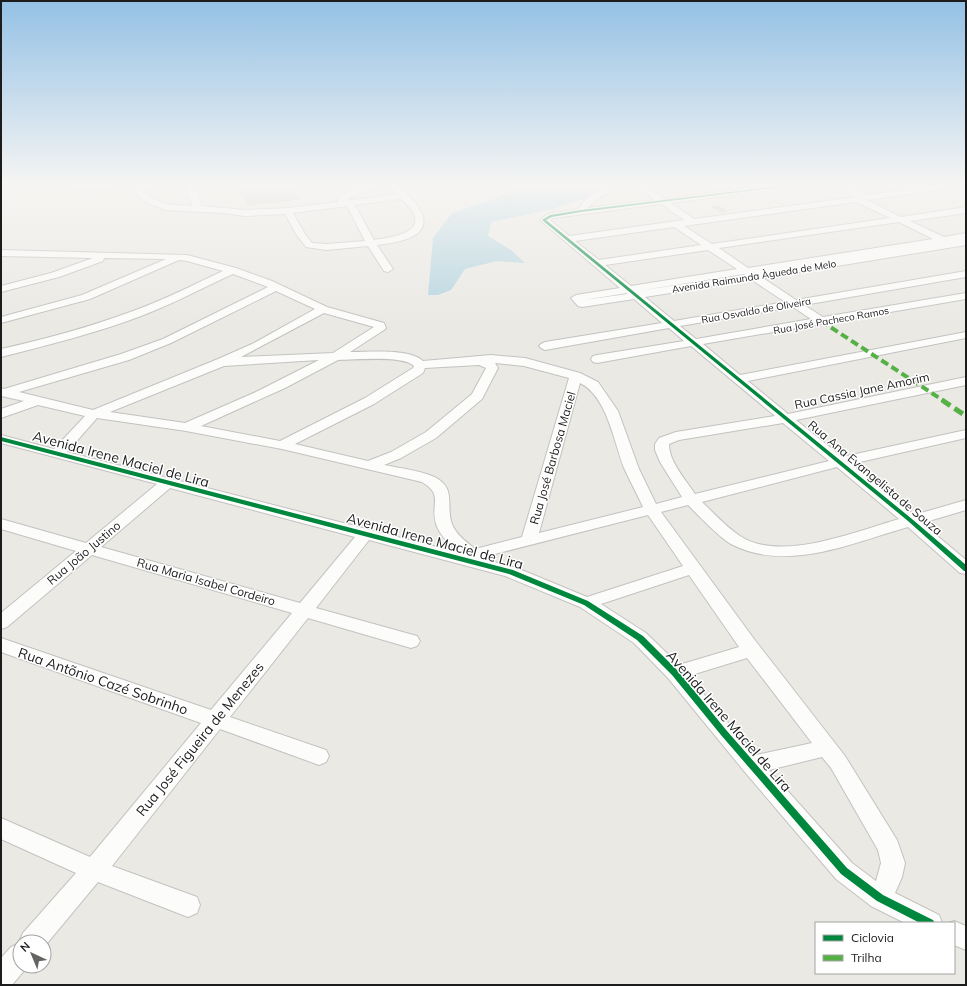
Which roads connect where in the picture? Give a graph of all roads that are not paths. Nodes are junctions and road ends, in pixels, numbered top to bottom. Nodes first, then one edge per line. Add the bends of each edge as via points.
1 (301, 232) edge
2 (364, 232) edge
3 (413, 232) edge
4 (558, 232) edge
5 (618, 232) edge
6 (688, 232) edge
7 (807, 232) edge
8 (926, 232) edge
9 (966, 236) edge
10 (567, 239) junction
11 (370, 242) junction
12 (947, 242) junction
13 (966, 242) edge
14 (709, 246) junction
15 (966, 251) edge
16 (1, 253) edge
17 (35, 255) junction
18 (109, 256) junction
19 (178, 257) junction
20 (7, 262) dead end
21 (597, 263) junction
22 (388, 269) dead end
23 (232, 270) junction
24 (749, 274) junction
25 (966, 274) edge
26 (276, 286) junction
27 (1, 289) edge
28 (633, 293) junction
29 (966, 296) edge
30 (794, 304) junction
31 (323, 310) junction
32 (1, 320) edge
33 (821, 322) junction
34 (672, 324) junction
35 (966, 335) edge
36 (695, 343) junction
37 (545, 346) dead end
38 (1, 353) edge
39 (335, 356) junction
40 (597, 359) dead end
41 (222, 362) junction
42 (420, 365) junction
43 (487, 365) junction
44 (576, 376) junction
45 (738, 379) junction
46 (966, 381) edge
47 (2, 393) edge
48 (36, 401) junction
49 (1, 414) edge
50 (94, 414) junction
51 (786, 418) junction
52 (186, 427) junction
53 (966, 434) edge
54 (1, 439) edge
55 (282, 445) junction
56 (58, 454) junction
57 (840, 462) junction
58 (368, 466) junction
59 (167, 483) junction
60 (691, 500) junction
61 (966, 505) edge
62 (652, 510) junction
63 (910, 520) junction
64 (1, 524) edge
65 (366, 534) junction
66 (529, 541) junction
67 (89, 549) junction
68 (466, 557) junction
69 (694, 568) junction
70 (966, 569) edge
71 (586, 603) junction
72 (304, 611) junction
73 (1, 622) edge
74 (411, 641) dead end
75 (1, 645) edge
76 (751, 650) junction
77 (675, 674) junction
78 (216, 720) junction
79 (827, 748) junction
80 (319, 756) dead end
81 (751, 765) junction
82 (1, 828) edge
83 (94, 870) junction
84 (880, 898) junction
85 (188, 905) dead end
86 (928, 922) edge
87 (955, 933) edge
88 (39, 934) edge
89 (966, 938) edge
90 (12, 965) edge
91 (1, 978) edge

1 - 11 street via 307,242 314,246
2 - 11 street
3 - 11 street via 401,239
4 - 10 street, Rua Ana Evangelista de Souza
5 - 10 street
6 - 14 street
7 - 14 street
8 - 12 street
9 - 12 street, Avenida Raimunda Àgueda de Melo
10 - 21 street, Rua Ana Evangelista de Souza
11 - 22 street
12 - 13 street, Avenida Raimunda Àgueda de Melo
12 - 15 street
12 - 24 street, Avenida Raimunda Àgueda de Melo
14 - 21 street
14 - 24 street
16 - 17 street
17 - 18 street
17 - 20 street
18 - 19 street
18 - 27 street via 61,273
19 - 23 street
19 - 32 street via 86,297
21 - 28 street, Rua Ana Evangelista de Souza
23 - 26 street
23 - 38 street via 138,313 55,340
24 - 28 street, Avenida Raimunda Àgueda de Melo
24 - 30 street
25 - 30 street, Rua Osvaldo de Oliveira
26 - 31 street
26 - 47 street via 160,343 124,357
28 - 34 street, Rua Ana Evangelista de Souza
29 - 33 street, Rua José Pacheco Ramos
30 - 33 street
30 - 34 street, Rua Osvaldo de Oliveira
31 - 39 street via 381,326
31 - 41 street
33 - 36 street, Rua José Pacheco Ramos
34 - 36 street, Rua Ana Evangelista de Souza
34 - 37 street, Rua Osvaldo de Oliveira
35 - 45 street
36 - 40 street, Rua José Pacheco Ramos
36 - 45 street, Rua Ana Evangelista de Souza
39 - 41 street
39 - 42 street via 408,357
39 - 52 street via 240,405
41 - 50 street
42 - 43 street
42 - 55 street via 419,370 379,396
43 - 44 street via 491,359 525,362
43 - 58 street via 477,396 431,434 396,455
44 - 62 street via 594,385 611,411 632,469
44 - 66 street, Rua José Barbosa Maciel
45 - 51 street, Rua Ana Evangelista de Souza
46 - 51 street, Rua Cassia Jane Amorim
47 - 48 street
48 - 49 street
48 - 50 street
50 - 52 street
50 - 56 street
51 - 57 street, Rua Ana Evangelista de Souza
51 - 60 street, Rua Cassia Jane Amorim via 676,436 664,441 662,450 667,462
52 - 55 street
53 - 57 street
54 - 56 street, Avenida Irene Maciel de Lira
55 - 58 street
56 - 59 street, Avenida Irene Maciel de Lira
57 - 60 street
57 - 63 street, Rua Ana Evangelista de Souza
58 - 68 street via 434,482 442,491 441,514 445,526
59 - 65 street, Avenida Irene Maciel de Lira
59 - 67 street, Rua João Justino
60 - 62 street
60 - 63 street via 735,540 759,550 775,552 800,551 827,545
61 - 63 street
62 - 66 street
62 - 69 street
63 - 70 street, Rua Ana Evangelista de Souza
64 - 67 street, Rua Maria Isabel Cordeiro
65 - 68 street, Avenida Irene Maciel de Lira
65 - 72 street, Rua José Figueira de Menezes
66 - 68 street
67 - 72 street, Rua Maria Isabel Cordeiro
67 - 73 street, Rua João Justino
68 - 71 street, Avenida Irene Maciel de Lira via 511,572
69 - 71 street
69 - 76 street
71 - 77 street, Avenida Irene Maciel de Lira via 640,638
72 - 74 street, Rua Maria Isabel Cordeiro
72 - 78 street, Rua José Figueira de Menezes
75 - 78 street, Rua Antõnio Cazé Sobrinho
76 - 77 street
76 - 79 street
77 - 81 street, Avenida Irene Maciel de Lira
78 - 80 street, Rua Antõnio Cazé Sobrinho
78 - 83 street, Rua José Figueira de Menezes
79 - 81 street
79 - 84 street via 889,847 892,863 890,876
81 - 84 street, Avenida Irene Maciel de Lira via 844,871
82 - 83 street
83 - 85 street
83 - 88 street, Rua José Figueira de Menezes
84 - 86 street, Avenida Irene Maciel de Lira
87 - 89 street
90 - 91 street

